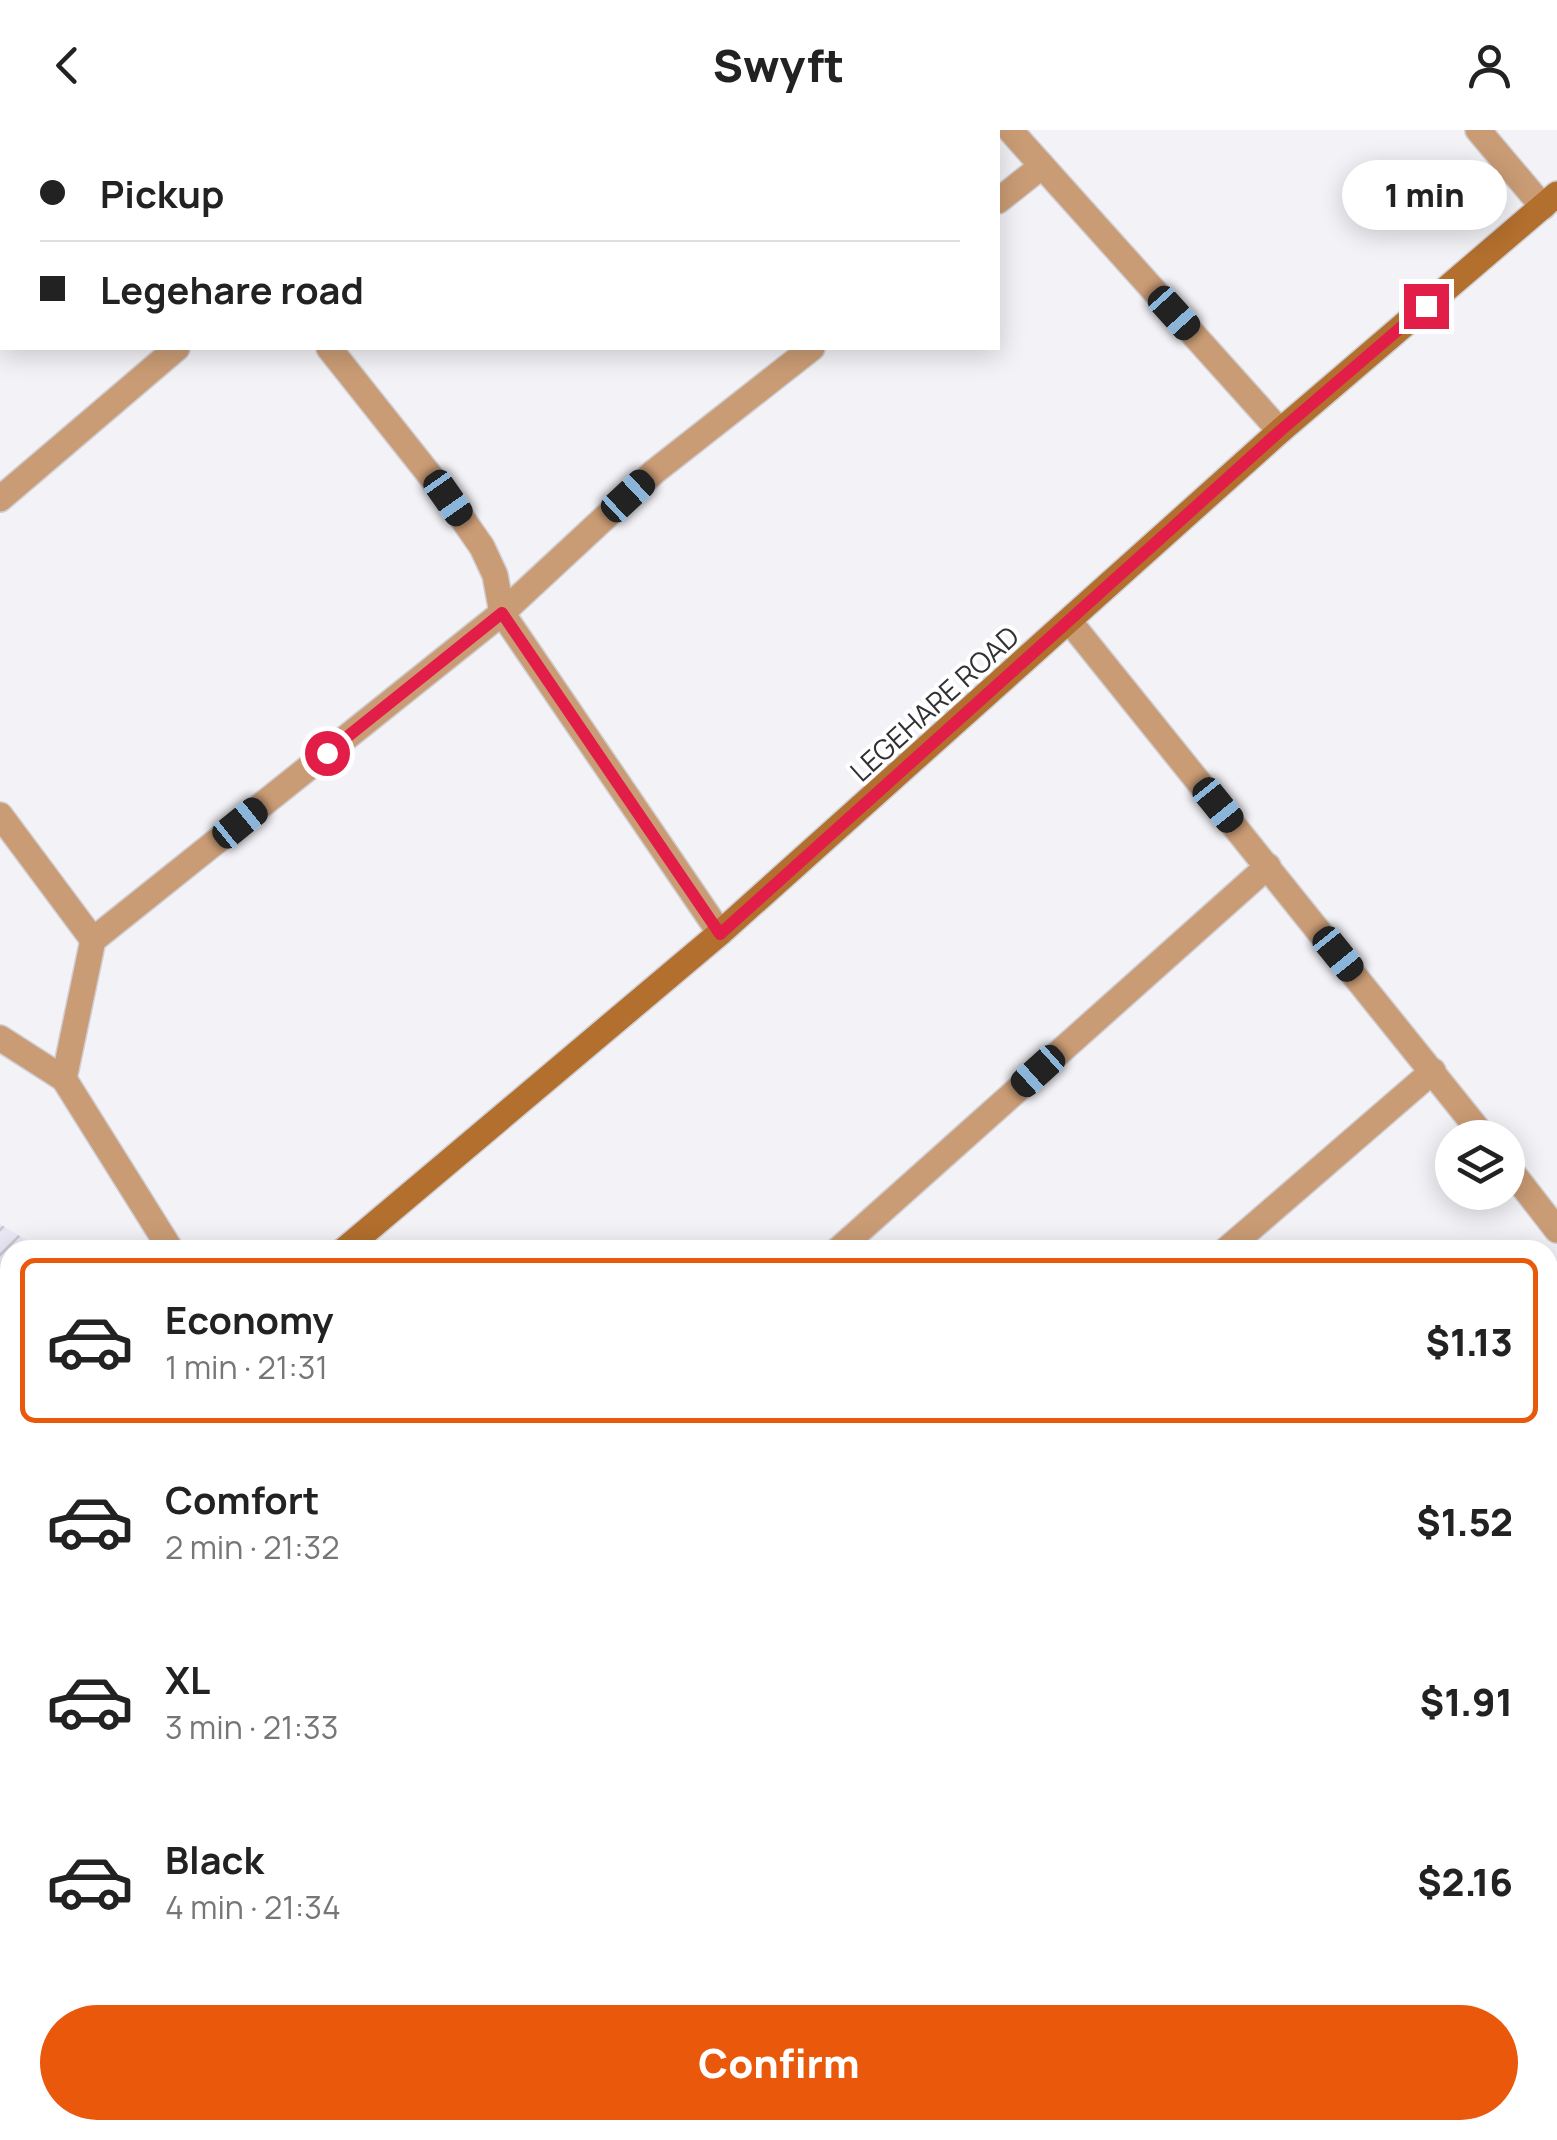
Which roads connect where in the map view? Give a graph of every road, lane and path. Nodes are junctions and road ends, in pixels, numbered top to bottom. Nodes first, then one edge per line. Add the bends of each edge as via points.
1 (1010, 130) edge
2 (1478, 130) edge
3 (1042, 166) junction
4 (1000, 199) edge
5 (1550, 200) edge
6 (175, 350) edge
7 (331, 350) edge
8 (809, 350) edge
9 (1280, 431) junction
10 (0, 499) edge
11 (502, 613) junction
12 (1070, 622) junction
13 (0, 816) edge
14 (1268, 866) junction
15 (720, 934) junction
16 (93, 940) junction
17 (0, 1038) edge
18 (1433, 1071) junction
19 (64, 1080) junction
20 (1471, 1120) edge
21 (1525, 1189) edge
22 (1557, 1230) edge
23 (165, 1240) edge
24 (356, 1240) edge
25 (849, 1240) edge
26 (1238, 1240) edge

1 - 3 street
2 - 5 street
3 - 4 street
3 - 9 street
5 - 9 main road, LEGEHARE ROAD
6 - 10 street
7 - 11 street via 482,547
8 - 11 street via 654,472
9 - 12 main road, LEGEHARE ROAD
11 - 15 street
11 - 16 street
12 - 14 street
12 - 15 main road, LEGEHARE ROAD
13 - 16 street
14 - 18 street
14 - 25 street
15 - 24 main road, LEGEHARE ROAD
16 - 19 street
17 - 19 street
18 - 20 street
18 - 26 street
19 - 23 street
21 - 22 street

